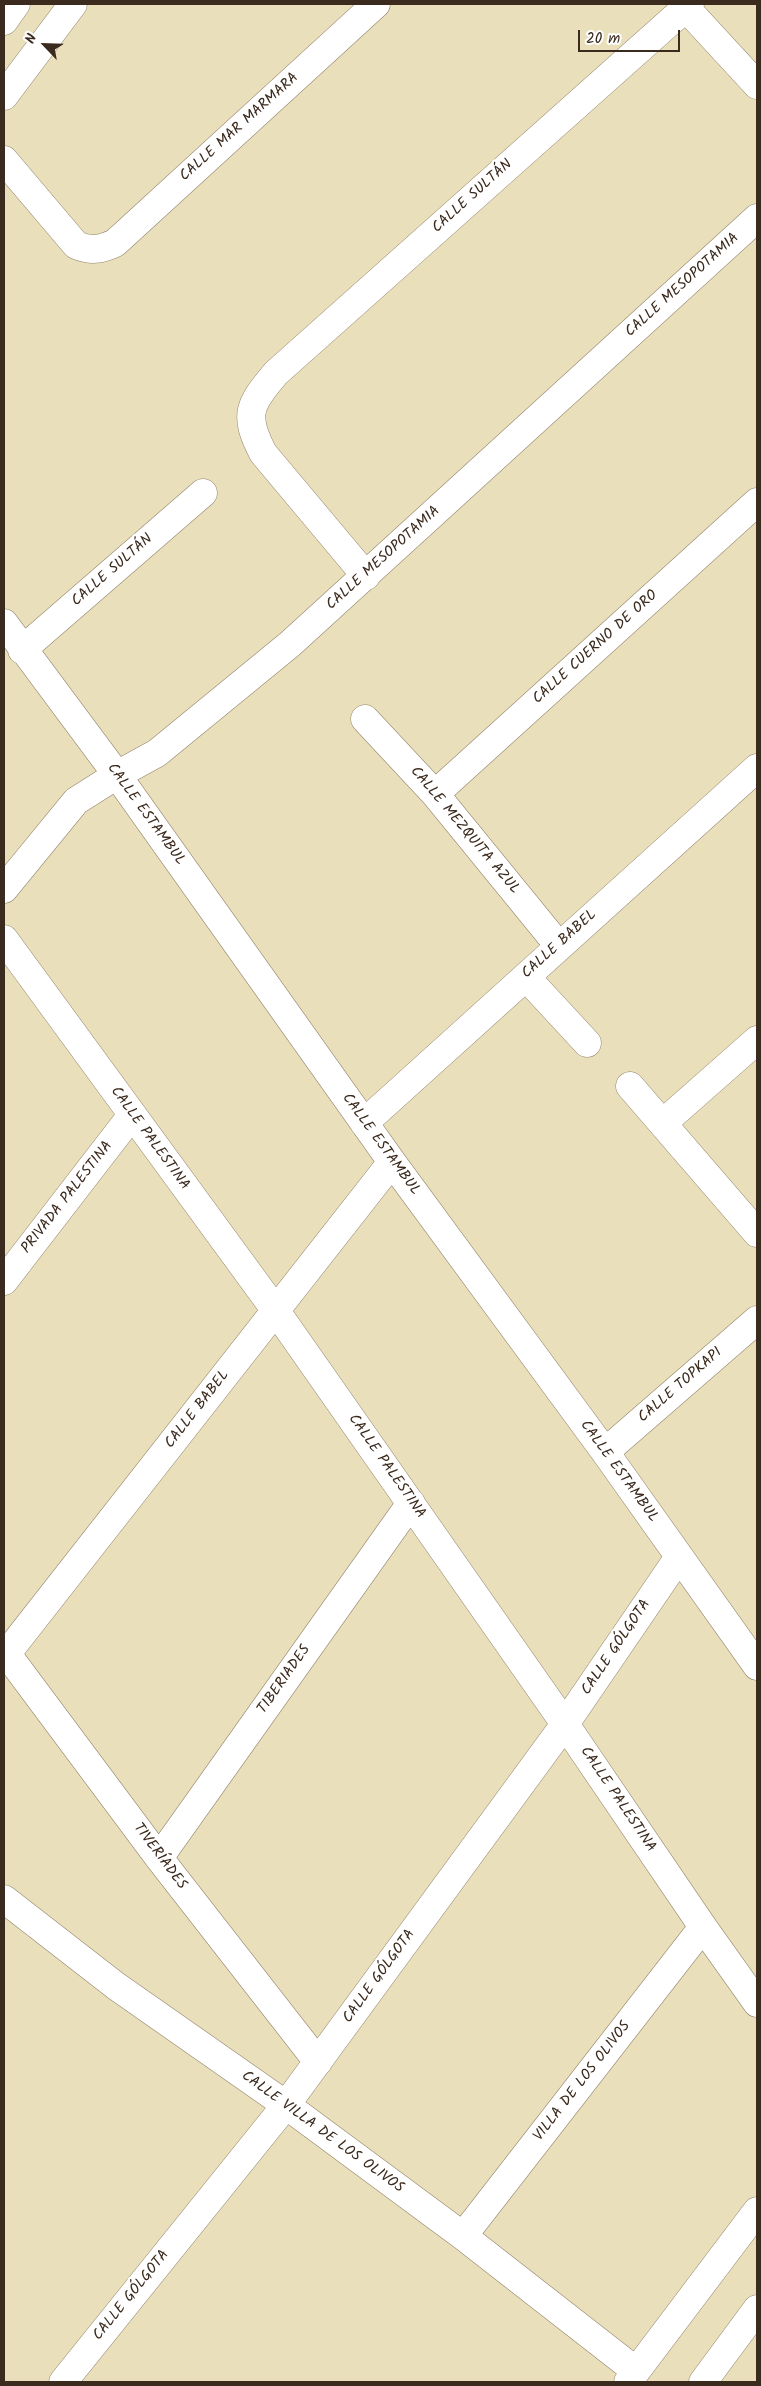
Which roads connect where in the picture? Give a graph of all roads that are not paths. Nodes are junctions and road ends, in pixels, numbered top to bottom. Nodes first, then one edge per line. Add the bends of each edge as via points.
1 (16, 4) edge
2 (73, 4) edge
3 (376, 4) edge
4 (688, 6) edge
5 (4, 21) edge
6 (757, 85) edge
7 (4, 96) edge
8 (4, 160) edge
9 (757, 218) edge
10 (203, 493) dead end
11 (757, 502) edge
12 (366, 576) junction
13 (4, 622) edge
14 (22, 650) junction
15 (365, 719) dead end
16 (757, 768) edge
17 (117, 775) junction
18 (435, 794) junction
19 (4, 889) edge
20 (4, 939) edge
21 (559, 946) junction
22 (526, 977) junction
23 (757, 1040) edge
24 (587, 1044) dead end
25 (630, 1086) dead end
26 (132, 1115) junction
27 (662, 1122) junction
28 (364, 1123) junction
29 (392, 1162) junction
30 (757, 1233) edge
31 (4, 1282) edge
32 (276, 1311) junction
33 (757, 1320) edge
34 (605, 1452) junction
35 (411, 1503) junction
36 (679, 1557) junction
37 (5, 1653) edge
38 (757, 1666) edge
39 (565, 1724) junction
40 (159, 1858) junction
41 (4, 1899) edge
42 (702, 1927) junction
43 (757, 2003) edge
44 (318, 2062) junction
45 (286, 2106) junction
46 (757, 2211) edge
47 (463, 2236) junction
48 (757, 2310) edge
49 (632, 2377) edge
50 (63, 2382) edge
51 (703, 2382) edge

1 - 5 street
2 - 7 street
3 - 8 street, CALLE MAR MARMARA via 114,243 101,250 87,250 76,245
4 - 6 street
4 - 12 street, CALLE SULTÁN via 276,373 259,393 250,416 252,431 263,453
9 - 12 street, CALLE MESOPOTAMIA
10 - 14 street, CALLE SULTÁN
11 - 18 street, CALLE CUERNO DE ORO
12 - 17 street, CALLE MESOPOTAMIA via 290,644 157,753
13 - 14 street, CALLE ESTAMBUL
14 - 17 street, CALLE ESTAMBUL
15 - 18 street, CALLE MEZQUITA AZUL
16 - 21 street, CALLE BABEL
17 - 19 street, CALLE MESOPOTAMIA via 76,801
17 - 28 street, CALLE ESTAMBUL
18 - 21 street, CALLE MEZQUITA AZUL
20 - 26 street, CALLE PALESTINA
21 - 22 street, CALLE BABEL
22 - 24 street
22 - 28 street, CALLE BABEL
23 - 27 street
25 - 27 street
26 - 31 street, PRIVADA PALESTINA
26 - 32 street, CALLE PALESTINA
27 - 30 street
28 - 29 street, CALLE ESTAMBUL
29 - 32 street, CALLE BABEL
29 - 34 street, CALLE ESTAMBUL
32 - 35 street, CALLE PALESTINA
32 - 37 street, CALLE BABEL
33 - 34 street, CALLE TOPKAPI
34 - 36 street, CALLE ESTAMBUL
35 - 39 street, CALLE PALESTINA
35 - 40 street, TIBERIADES
36 - 38 street, CALLE ESTAMBUL
36 - 39 street, CALLE GÓLGOTA
37 - 40 street, TIVERÍADES
39 - 42 street, CALLE PALESTINA
39 - 44 street, CALLE GÓLGOTA
40 - 44 street, TIVERÍADES
41 - 45 street, CALLE VILLA DE LOS OLIVOS via 116,1986
42 - 43 street, CALLE PALESTINA
42 - 47 street, VILLA DE LOS OLIVOS
44 - 45 street, CALLE GÓLGOTA
45 - 47 street, CALLE VILLA DE LOS OLIVOS
45 - 50 street, CALLE GÓLGOTA
46 - 49 street
47 - 49 street, CALLE VILLA DE LOS OLIVOS
48 - 51 street

